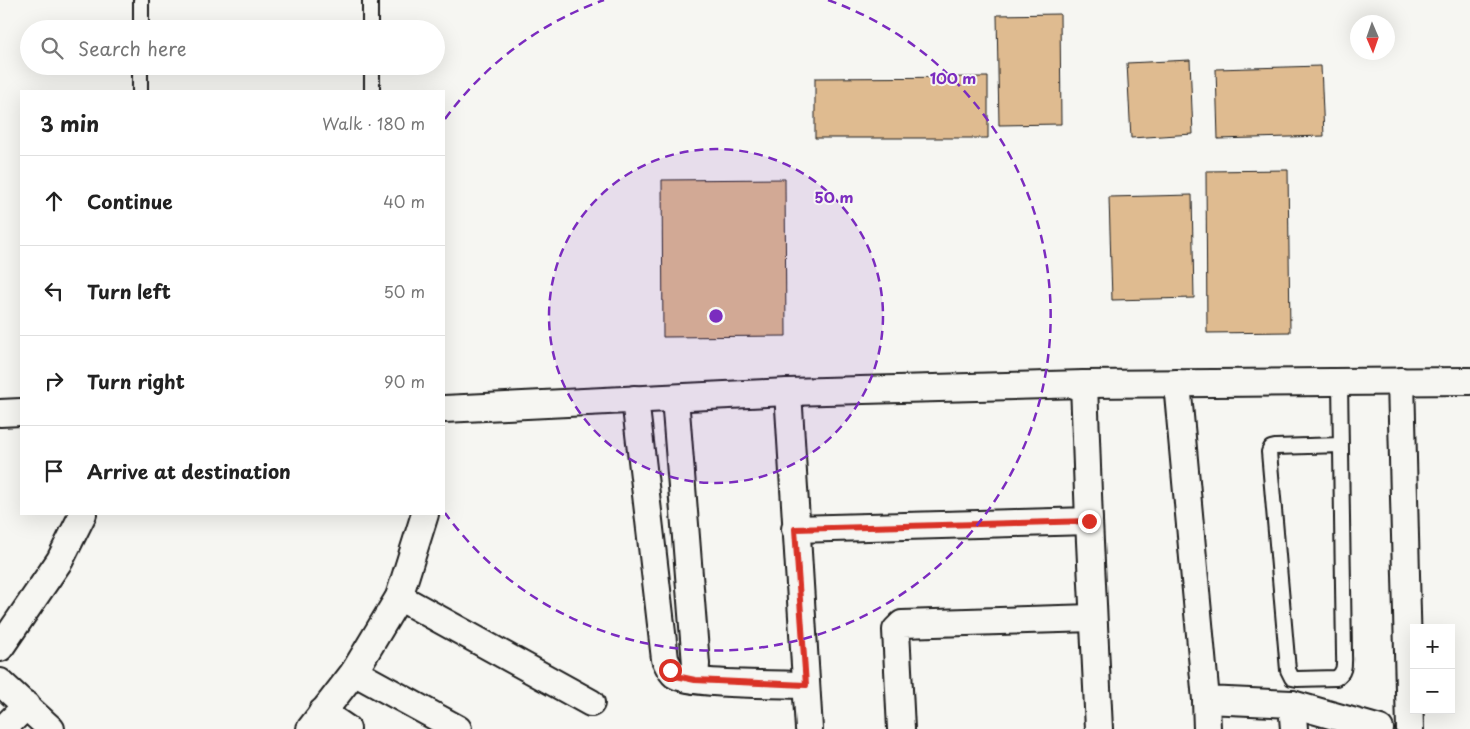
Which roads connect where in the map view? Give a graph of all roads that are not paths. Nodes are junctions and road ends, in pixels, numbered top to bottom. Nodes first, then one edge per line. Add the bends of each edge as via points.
1 (141, 0) edge
2 (370, 0) edge
3 (140, 20) edge
4 (370, 20) edge
5 (140, 75) edge
6 (372, 75) edge
7 (140, 90) edge
8 (372, 90) edge
9 (1401, 381) junction
10 (1470, 381) edge
11 (1340, 382) junction
12 (1176, 383) junction
13 (1084, 384) junction
14 (788, 392) junction
15 (676, 398) junction
16 (635, 400) junction
17 (20, 412) edge
18 (0, 413) edge
19 (445, 413) edge
20 (1341, 445) junction
21 (82, 515) edge
22 (425, 515) edge
23 (1089, 521) junction
24 (795, 529) junction
25 (399, 597) junction
26 (1094, 618) junction
27 (0, 648) edge
28 (354, 672) junction
29 (695, 680) junction
30 (0, 682) edge
31 (806, 685) junction
32 (1206, 700) junction
33 (591, 703) dead end
34 (27, 705) junction
35 (1293, 716) edge
36 (316, 720) edge
37 (3, 729) edge
38 (51, 729) edge
39 (347, 729) edge
40 (458, 729) edge
41 (809, 729) edge
42 (901, 729) edge
43 (1099, 729) edge
44 (1207, 729) edge
45 (1380, 729) edge
46 (1410, 729) edge

1 - 3 lane
2 - 4 lane
5 - 7 lane
6 - 8 lane
9 - 10 street
9 - 11 street
9 - 46 street
11 - 12 street
11 - 20 lane
12 - 13 street
12 - 32 street
13 - 14 street
13 - 23 street
14 - 15 street
14 - 24 street
15 - 16 street
15 - 29 street
16 - 19 street
16 - 29 street via 665,659 676,676
17 - 18 street
20 - 20 lane via 1344,668 1336,678 1297,679 1292,678 1288,670 1269,452 1275,447
21 - 27 street via 60,560
22 - 25 street
23 - 24 street
23 - 26 street
24 - 31 street
25 - 28 street
25 - 33 street
26 - 42 street via 898,626
26 - 43 street
28 - 36 street
28 - 40 street
29 - 31 street
30 - 34 street
31 - 41 street
32 - 35 street
32 - 44 street
34 - 37 street
34 - 38 street
35 - 45 street
36 - 39 street

